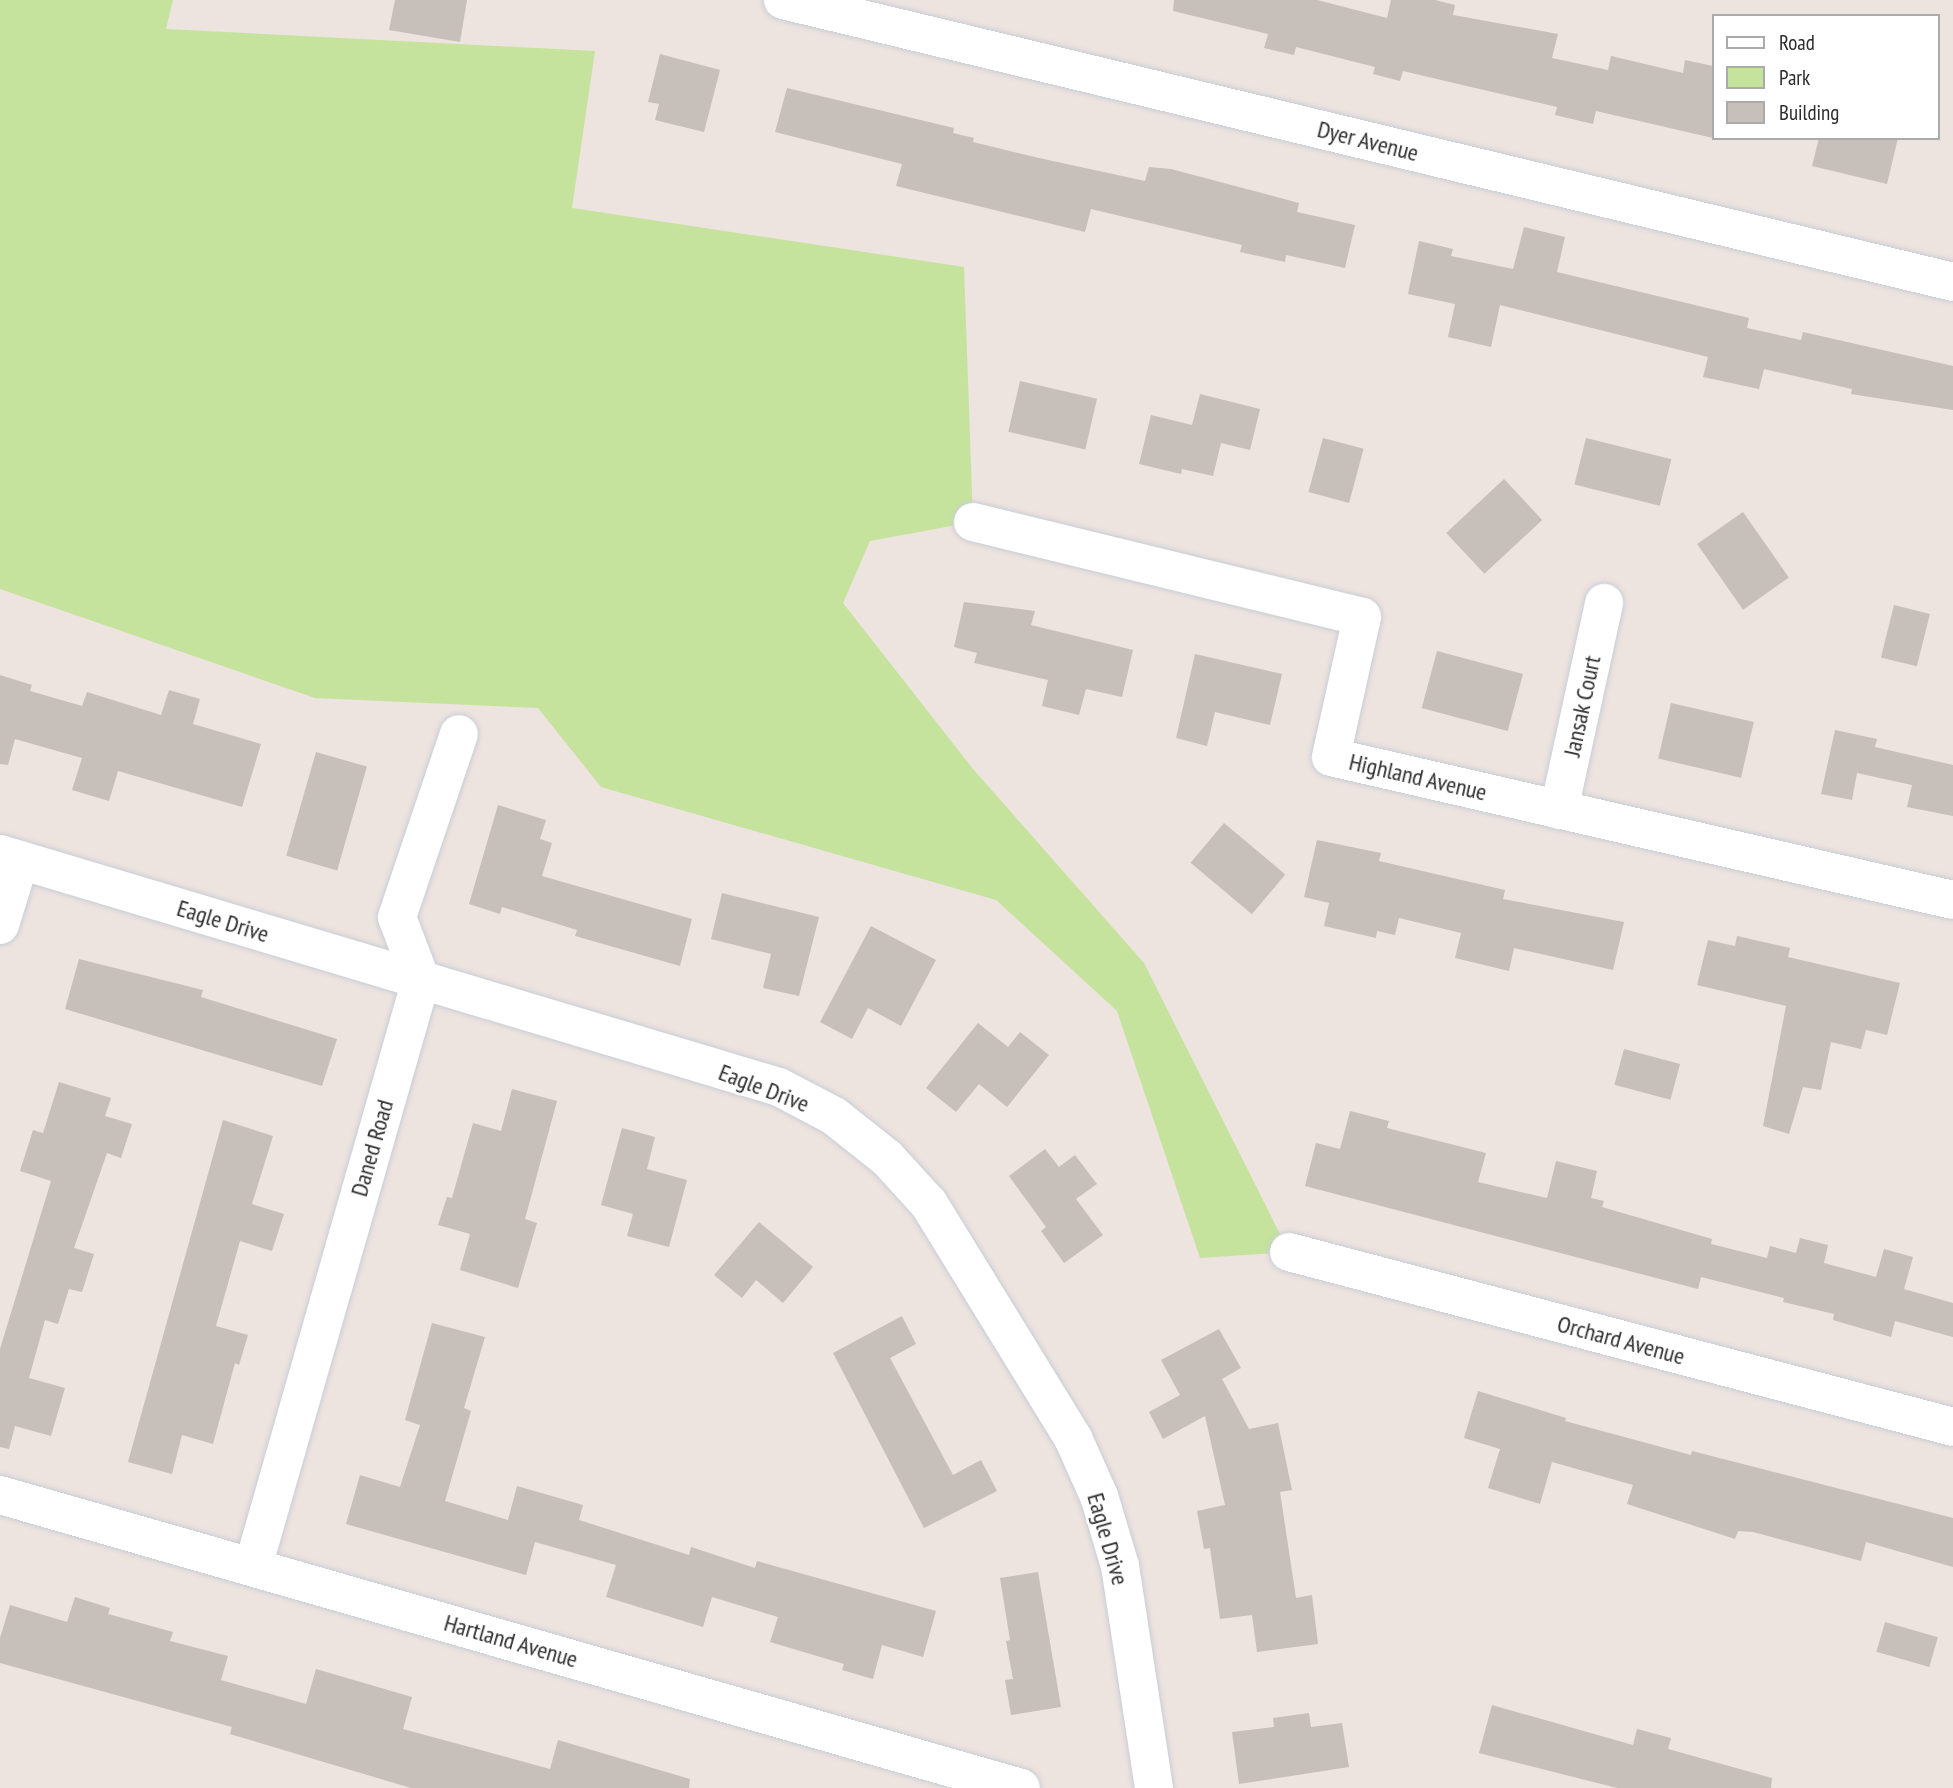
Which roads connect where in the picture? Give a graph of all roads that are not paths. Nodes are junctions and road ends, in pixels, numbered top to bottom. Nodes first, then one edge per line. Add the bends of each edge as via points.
1 (783, 0) edge
2 (1953, 282) edge
3 (973, 522) dead end
4 (1604, 603) dead end
5 (458, 734) dead end
6 (1559, 810) junction
7 (10, 857) edge
8 (1953, 900) edge
9 (0, 925) edge
10 (421, 980) junction
11 (1289, 1252) dead end
12 (1953, 1427) edge
13 (0, 1495) edge
14 (253, 1567) junction
15 (1021, 1788) edge
16 (1154, 1788) edge

1 - 2 street, Dyer Avenue
3 - 6 street, Highland Avenue via 1363,617 1331,757
4 - 6 street, Jansak Court
5 - 10 street via 397,917
6 - 8 street, Highland Avenue
7 - 9 street
7 - 10 street, Eagle Drive
10 - 14 street, Daned Road
10 - 16 street, Eagle Drive via 779,1087 834,1116 887,1158 929,1204 1073,1438 1098,1496 1119,1566
11 - 12 street, Orchard Avenue
13 - 14 street, Hartland Avenue
14 - 15 street, Hartland Avenue

